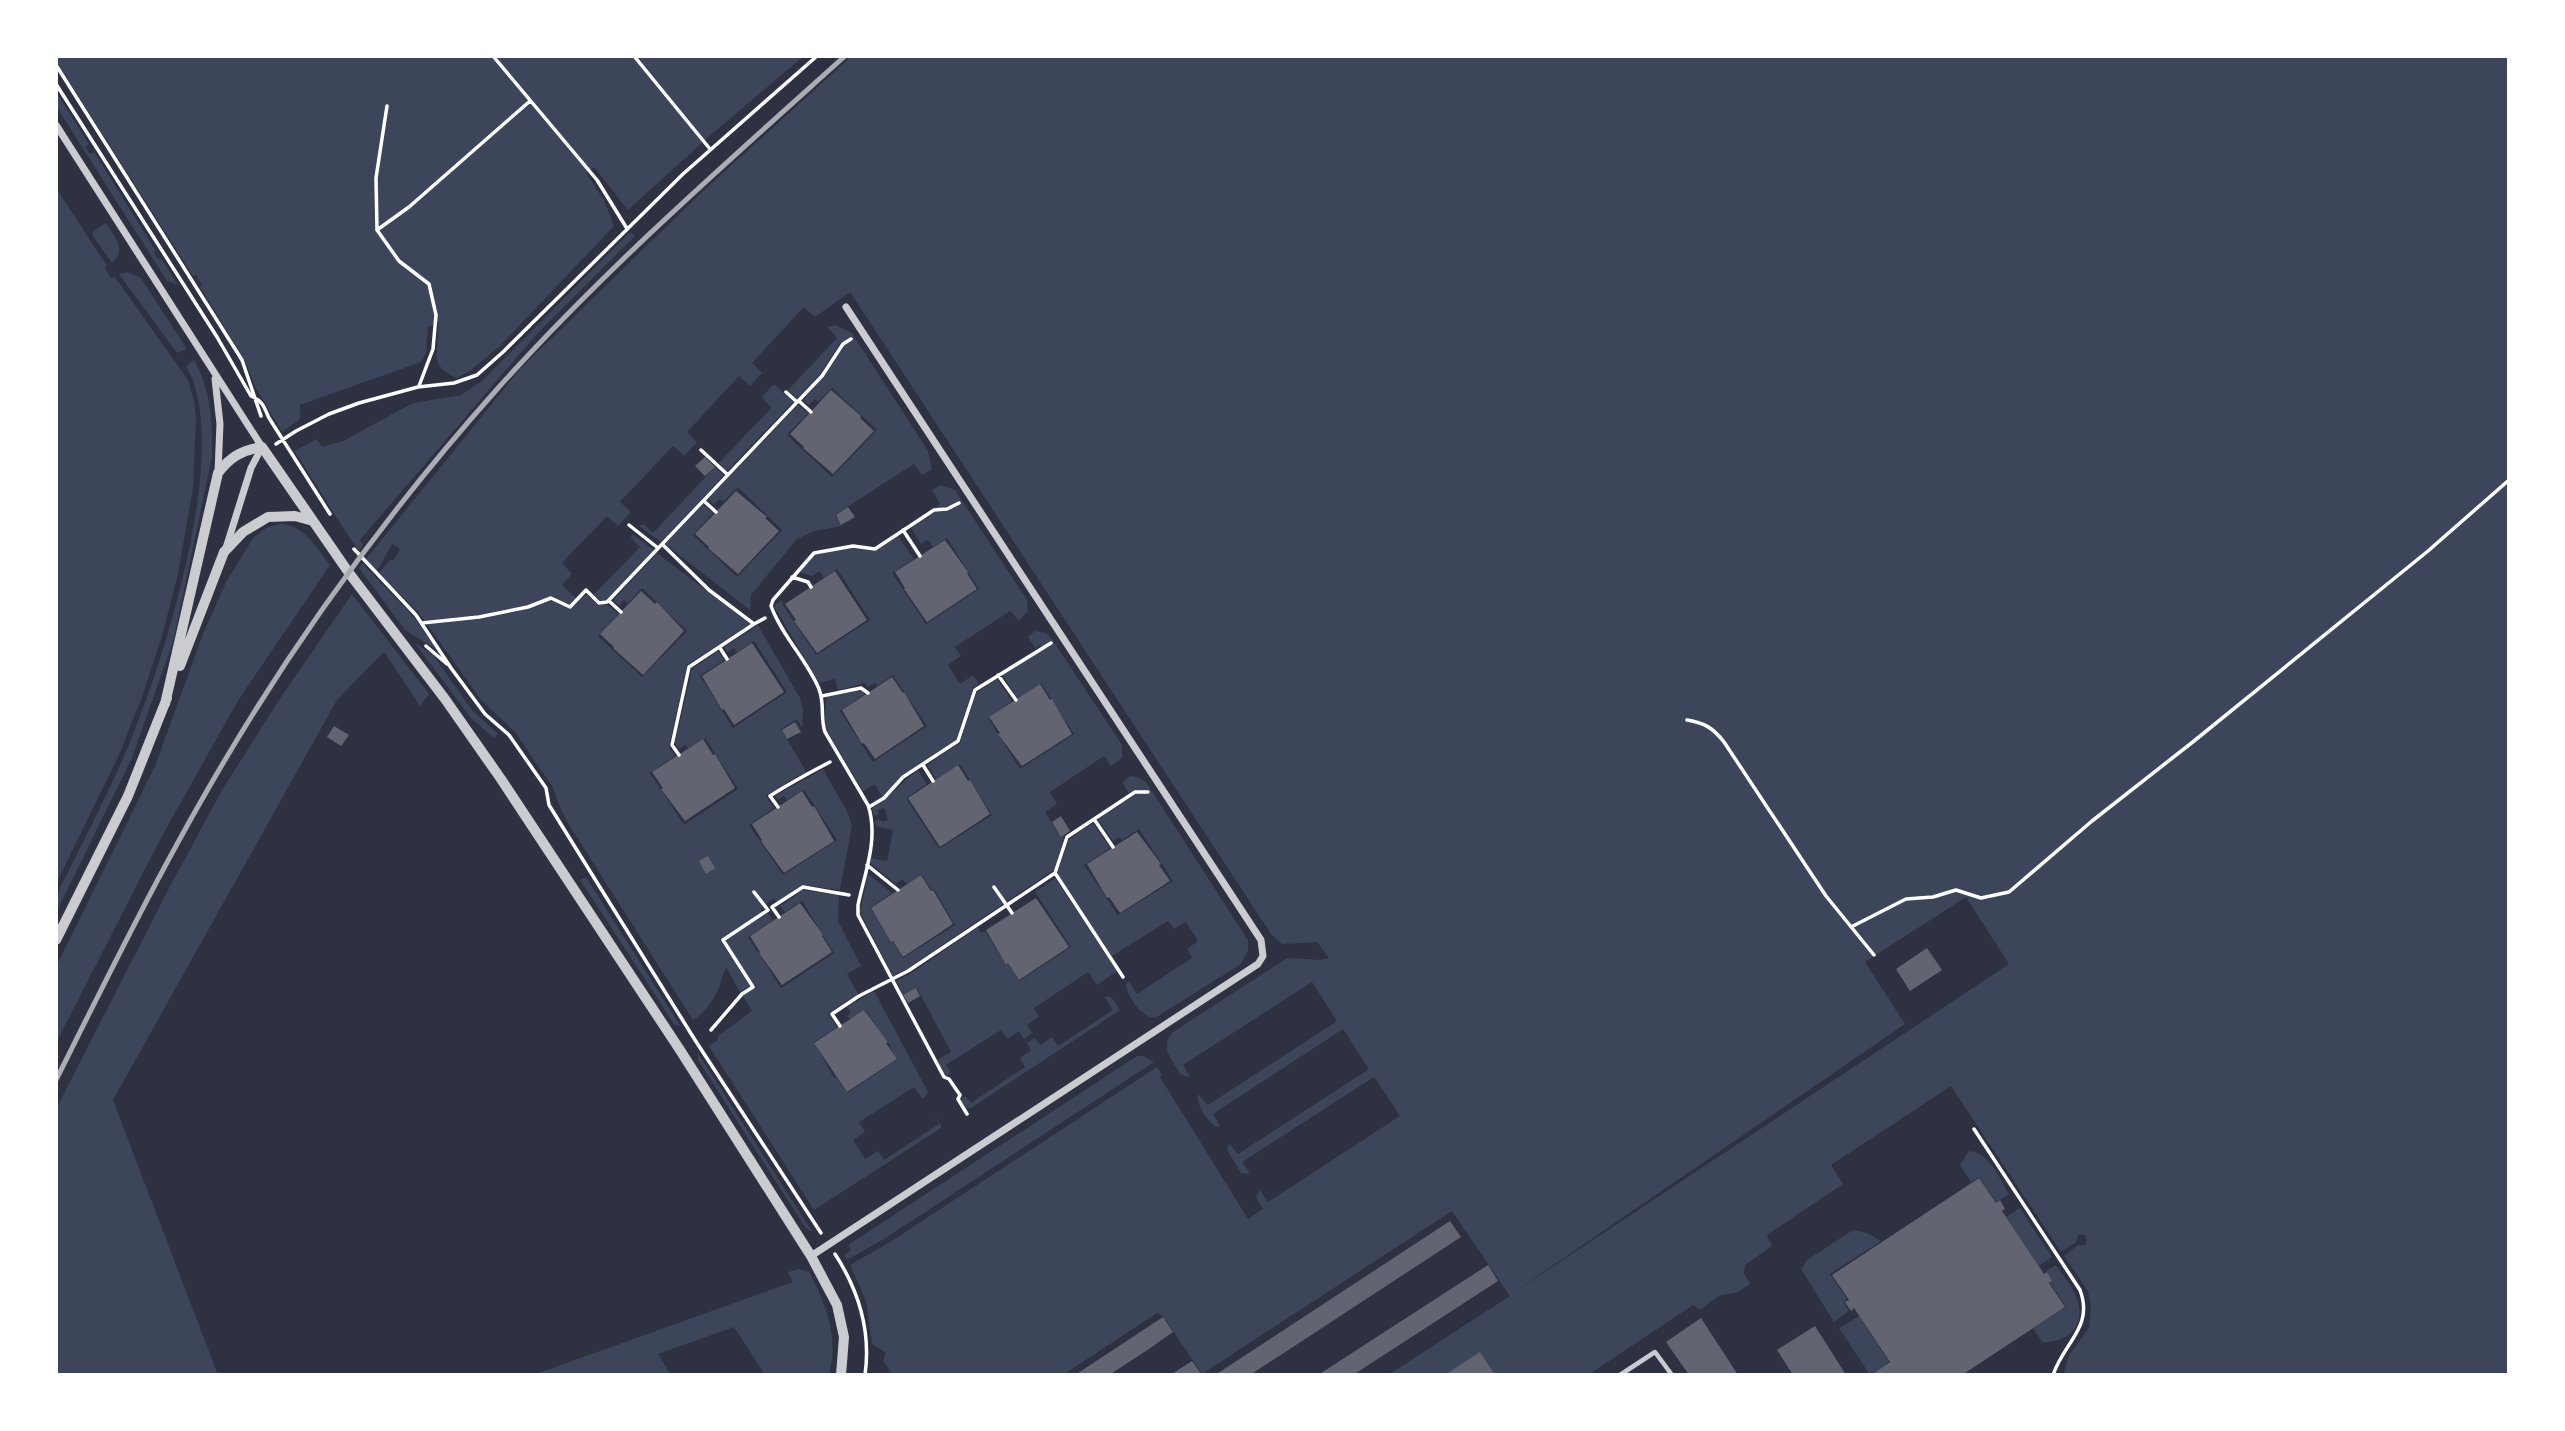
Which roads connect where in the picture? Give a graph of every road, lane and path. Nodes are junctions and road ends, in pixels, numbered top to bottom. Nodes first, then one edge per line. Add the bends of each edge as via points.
1 (493, 56) edge
2 (634, 56) edge
3 (817, 56) edge
4 (56, 65) edge
5 (56, 84) edge
6 (530, 101) junction
7 (387, 106) dead end
8 (56, 125) edge
9 (710, 149) junction
10 (626, 227) junction
11 (377, 230) junction
12 (846, 307) dead end
13 (843, 344) dead end
14 (215, 375) junction
15 (418, 387) junction
16 (786, 392) dead end
17 (255, 398) junction
18 (798, 401) junction
19 (811, 412) dead end
20 (263, 421) dead end
21 (271, 433) dead end
22 (283, 439) junction
23 (271, 445) junction
24 (701, 450) dead end
25 (218, 473) junction
26 (297, 473) dead end
27 (728, 475) junction
28 (2509, 480) edge
29 (704, 500) junction
30 (950, 508) dead end
31 (716, 512) dead end
32 (331, 516) dead end
33 (313, 521) junction
34 (629, 526) dead end
35 (903, 530) junction
36 (349, 541) dead end
37 (661, 546) junction
38 (224, 552) junction
39 (920, 556) dead end
40 (792, 577) junction
41 (811, 587) dead end
42 (608, 601) junction
43 (621, 612) dead end
44 (765, 618) dead end
45 (422, 623) junction
46 (754, 625) junction
47 (1041, 647) dead end
48 (720, 648) junction
49 (727, 659) dead end
50 (998, 675) junction
51 (868, 693) dead end
52 (822, 696) junction
53 (1016, 700) dead end
54 (165, 704) junction
55 (1687, 720) dead end
56 (679, 755) dead end
57 (830, 762) dead end
58 (923, 765) junction
59 (933, 781) dead end
60 (1135, 792) dead end
61 (778, 807) dead end
62 (869, 807) junction
63 (1094, 819) junction
64 (1113, 847) dead end
65 (867, 865) junction
66 (1055, 873) junction
67 (994, 887) dead end
68 (898, 890) dead end
69 (754, 892) dead end
70 (849, 895) dead end
71 (1007, 905) junction
72 (770, 908) junction
73 (1012, 913) dead end
74 (779, 917) dead end
75 (1851, 927) junction
76 (56, 940) edge
77 (1874, 955) dead end
78 (1123, 977) dead end
79 (892, 980) junction
80 (840, 1026) dead end
81 (711, 1030) dead end
82 (967, 1114) dead end
83 (1974, 1129) dead end
84 (822, 1235) dead end
85 (835, 1254) dead end
86 (811, 1256) junction
87 (841, 1375) edge
88 (865, 1375) edge
89 (1620, 1375) edge
90 (1671, 1375) edge
91 (2053, 1375) edge

1 - 6 path
2 - 9 path
3 - 9 path
4 - 17 path via 235,349
5 - 17 path
6 - 10 path via 597,180
6 - 11 path
7 - 11 path via 376,178
8 - 14 street
9 - 10 path
10 - 15 path via 477,375
11 - 15 path via 399,261 429,284 436,315 433,349
12 - 86 street via 1261,940 1263,956 1258,964
13 - 18 path
14 - 23 street
14 - 25 street
15 - 22 path via 329,414
16 - 18 path
17 - 20 path
17 - 22 path via 263,403
18 - 19 path
18 - 27 path
21 - 23 path
22 - 23 path
22 - 32 path
23 - 25 street via 232,457
23 - 26 path
23 - 33 street
23 - 38 street via 251,468
24 - 27 path
25 - 54 street
27 - 29 path
28 - 75 path via 2009,892 1981,898 1956,890 1906,900
29 - 31 path
29 - 37 path
30 - 35 path via 934,510
33 - 38 street via 268,517 243,532
33 - 86 street via 502,779
34 - 37 path
35 - 39 path
35 - 40 path via 875,549 819,550
36 - 45 path
37 - 42 path
37 - 46 path
38 - 54 street
40 - 41 path
40 - 52 path via 773,600 772,610
42 - 43 path
42 - 45 path via 599,603 586,590 570,607 551,598 479,617
44 - 46 path
45 - 84 path via 485,714 509,736 546,788 550,805 582,857
46 - 48 path
47 - 50 path
48 - 49 path
48 - 56 path via 689,667 672,745
50 - 53 path
50 - 58 path via 975,690 958,741
51 - 52 path via 861,688
52 - 62 path via 825,732
54 - 76 street via 128,796
55 - 75 path via 1704,723 1724,742
57 - 61 path via 770,796
58 - 59 path
58 - 62 path
60 - 63 path
62 - 65 path via 874,834
63 - 64 path
63 - 66 path via 1067,837
65 - 68 path
65 - 79 path via 857,911
66 - 71 path
66 - 78 path
67 - 71 path
69 - 72 path
70 - 72 path via 803,887
71 - 73 path
71 - 79 path
72 - 74 path
72 - 81 path via 723,940 753,987
75 - 77 path
79 - 80 path via 832,1014
79 - 82 path
83 - 91 path via 2085,1304 2078,1332
85 - 88 path via 862,1313
86 - 87 street via 839,1314 844,1337
89 - 90 lane via 1655,1352

